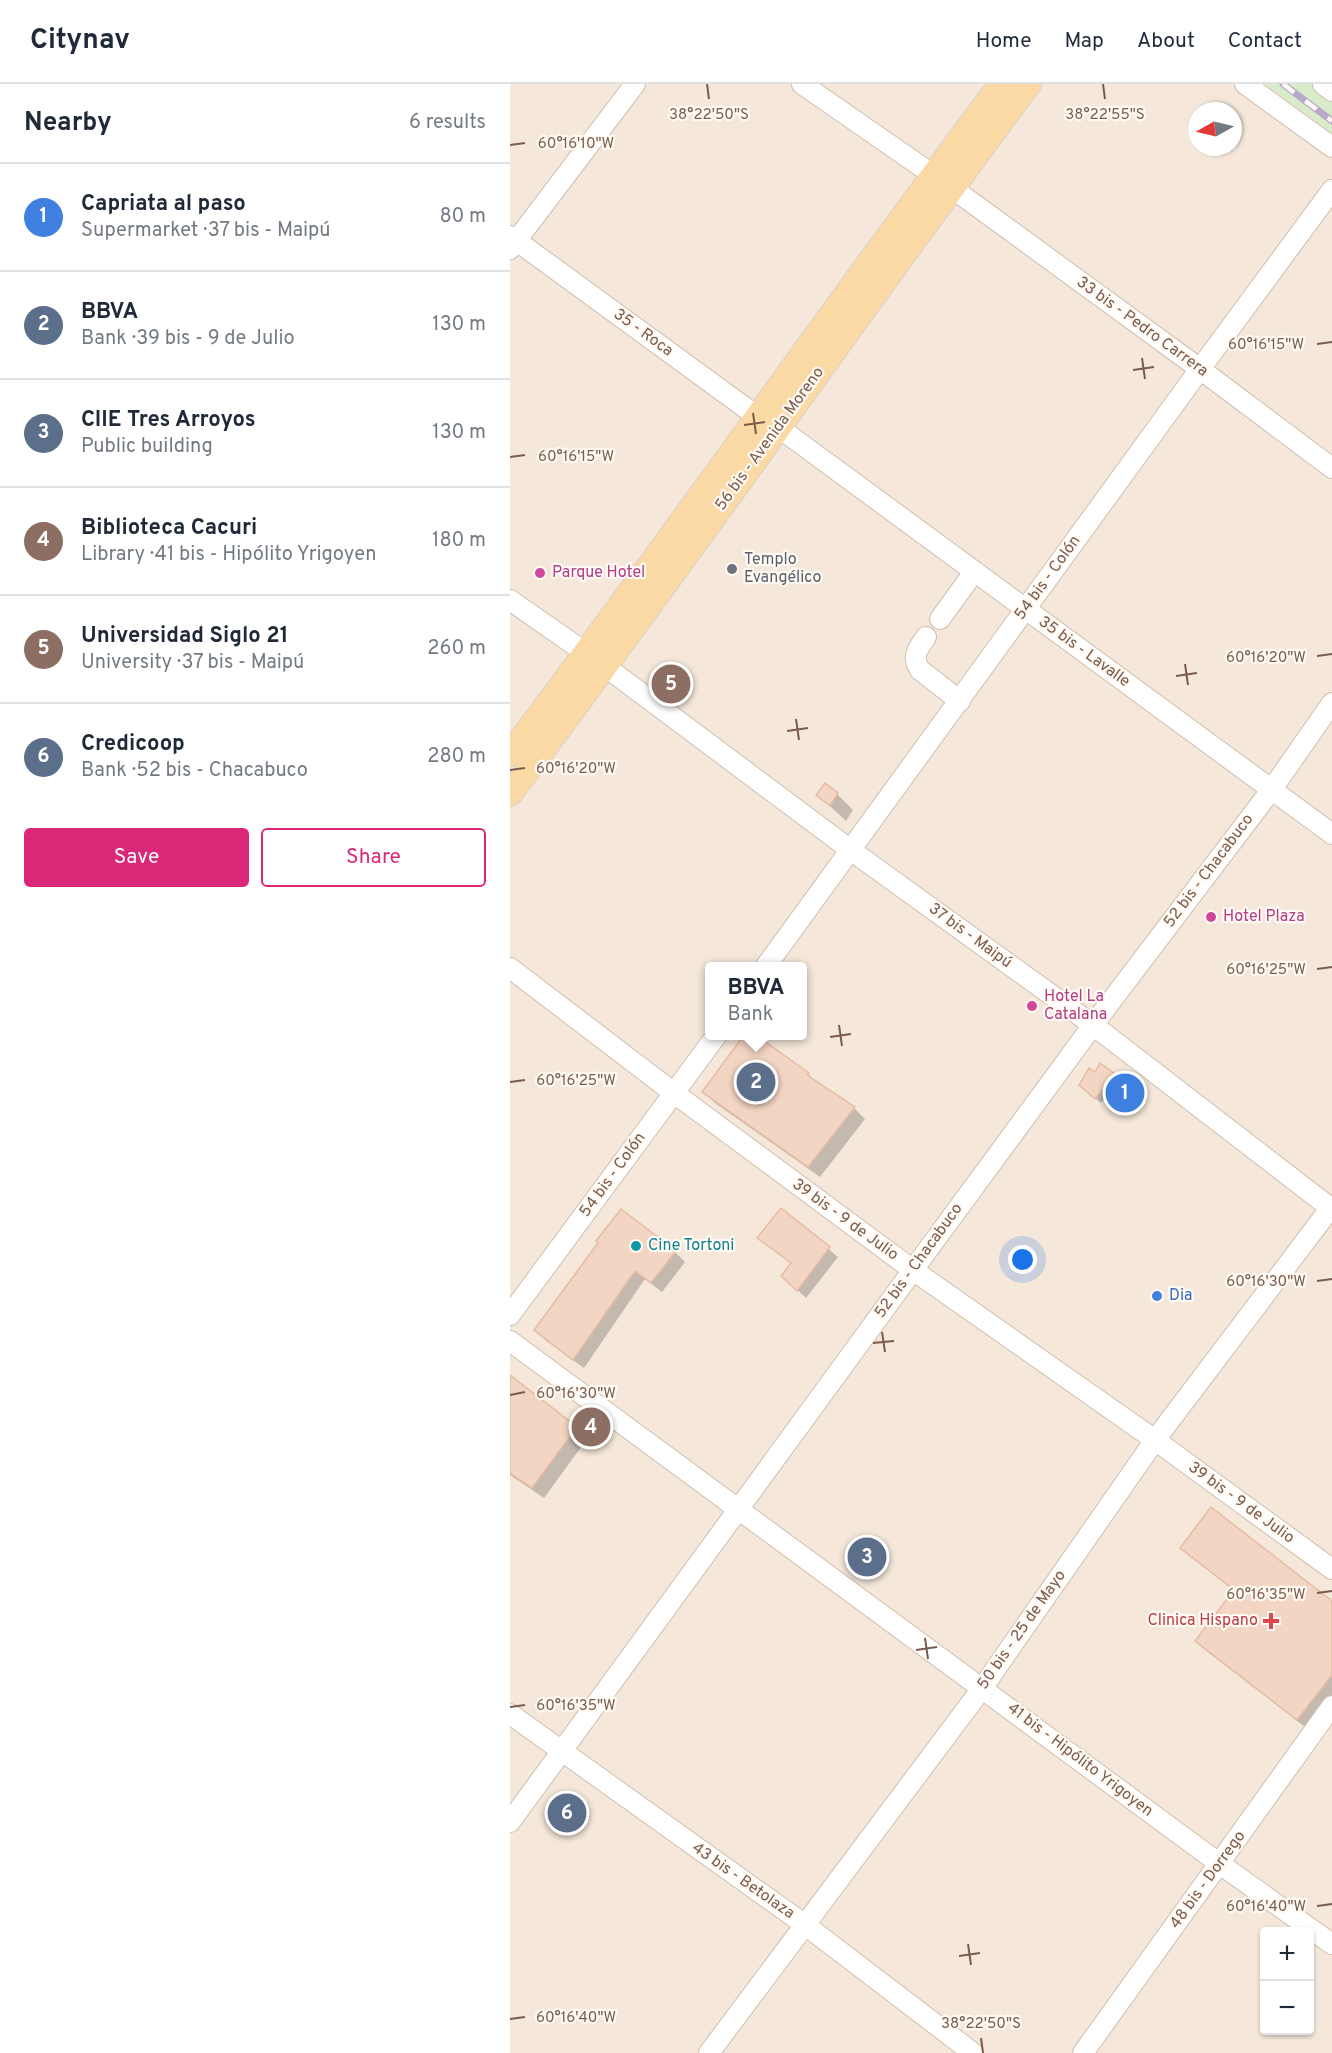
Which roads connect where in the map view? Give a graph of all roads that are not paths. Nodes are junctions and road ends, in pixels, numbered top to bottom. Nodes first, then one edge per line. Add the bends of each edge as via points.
1 (635, 84) edge
2 (802, 84) edge
3 (1001, 84) edge
4 (1029, 84) edge
5 (1245, 84) edge
6 (1323, 84) edge
7 (1332, 91) edge
8 (1332, 147) edge
9 (942, 182) junction
10 (1332, 190) edge
11 (512, 242) edge
12 (1200, 369) junction
13 (768, 422) junction
14 (1332, 468) edge
15 (975, 573) junction
16 (510, 600) edge
17 (1025, 610) junction
18 (940, 619) dead end
19 (926, 637) dead end
20 (586, 653) junction
21 (606, 666) junction
22 (960, 700) junction
23 (1332, 703) edge
24 (510, 754) edge
25 (1272, 789) junction
26 (510, 794) edge
27 (1332, 834) edge
28 (852, 851) junction
29 (769, 962) edge
30 (510, 968) edge
31 (1093, 1025) junction
32 (712, 1040) edge
33 (674, 1093) junction
34 (1332, 1208) edge
35 (913, 1270) junction
36 (510, 1315) edge
37 (510, 1341) edge
38 (1155, 1440) junction
39 (739, 1508) junction
40 (1332, 1569) edge
41 (982, 1687) junction
42 (1332, 1706) edge
43 (510, 1714) edge
44 (562, 1753) junction
45 (510, 1822) edge
46 (1220, 1864) junction
47 (804, 1924) junction
48 (1332, 1944) edge
49 (709, 2053) edge
50 (973, 2053) edge
51 (1083, 2053) edge

1 - 11 street
2 - 9 street, 33 bis - Pedro Carrera
3 - 9 main road, 56 bis - Avenida Moreno
4 - 9 main road, 56 bis - Avenida Moreno
5 - 8 street
6 - 7 street
9 - 12 street, 33 bis - Pedro Carrera
9 - 13 main road, 56 bis - Avenida Moreno
10 - 12 street, 54 bis - Colón
11 - 13 street, 35 - Roca
12 - 14 street, 33 bis - Pedro Carrera
12 - 17 street, 54 bis - Colón
13 - 15 street, 35 bis - Lavalle
13 - 20 main road, 56 bis - Avenida Moreno
13 - 21 main road, 56 bis - Avenida Moreno
15 - 17 street, 35 bis - Lavalle
15 - 18 street
16 - 20 street, 37 bis - Maipú
17 - 22 street, 54 bis - Colón
17 - 25 street, 35 bis - Lavalle
19 - 22 street via 916,652 916,665
20 - 21 street, 37 bis - Maipú
20 - 24 main road, 56 bis - Avenida Moreno
21 - 26 main road, 56 bis - Avenida Moreno
21 - 28 street, 37 bis - Maipú
22 - 28 street, 54 bis - Colón
23 - 25 street, 52 bis - Chacabuco
25 - 27 street, 35 bis - Lavalle
25 - 31 street, 52 bis - Chacabuco
28 - 29 street, 54 bis - Colón
28 - 31 street, 37 bis - Maipú
30 - 33 street, 39 bis - 9 de Julio
31 - 34 street, 37 bis - Maipú
31 - 35 street, 52 bis - Chacabuco
32 - 33 street, 54 bis - Colón
33 - 35 street, 39 bis - 9 de Julio
33 - 36 street, 54 bis - Colón
34 - 38 street, 50 bis - 25 de Mayo
35 - 38 street, 39 bis - 9 de Julio
35 - 39 street, 52 bis - Chacabuco
37 - 39 street, 41 bis - Hipólito Yrigoyen
38 - 40 street, 39 bis - 9 de Julio
38 - 41 street, 50 bis - 25 de Mayo
39 - 41 street, 41 bis - Hipólito Yrigoyen
39 - 44 street, 52 bis - Chacabuco
41 - 46 street, 41 bis - Hipólito Yrigoyen
41 - 47 street, 50 bis - 25 de Mayo
42 - 46 street, 48 bis - Dorrego
43 - 44 street, 43 bis - Betolaza
44 - 45 street, 52 bis - Chacabuco
44 - 47 street, 43 bis - Betolaza
46 - 48 street, 41 bis - Hipólito Yrigoyen
46 - 51 street, 48 bis - Dorrego
47 - 49 street, 50 bis - 25 de Mayo
47 - 50 street, 43 bis - Betolaza

